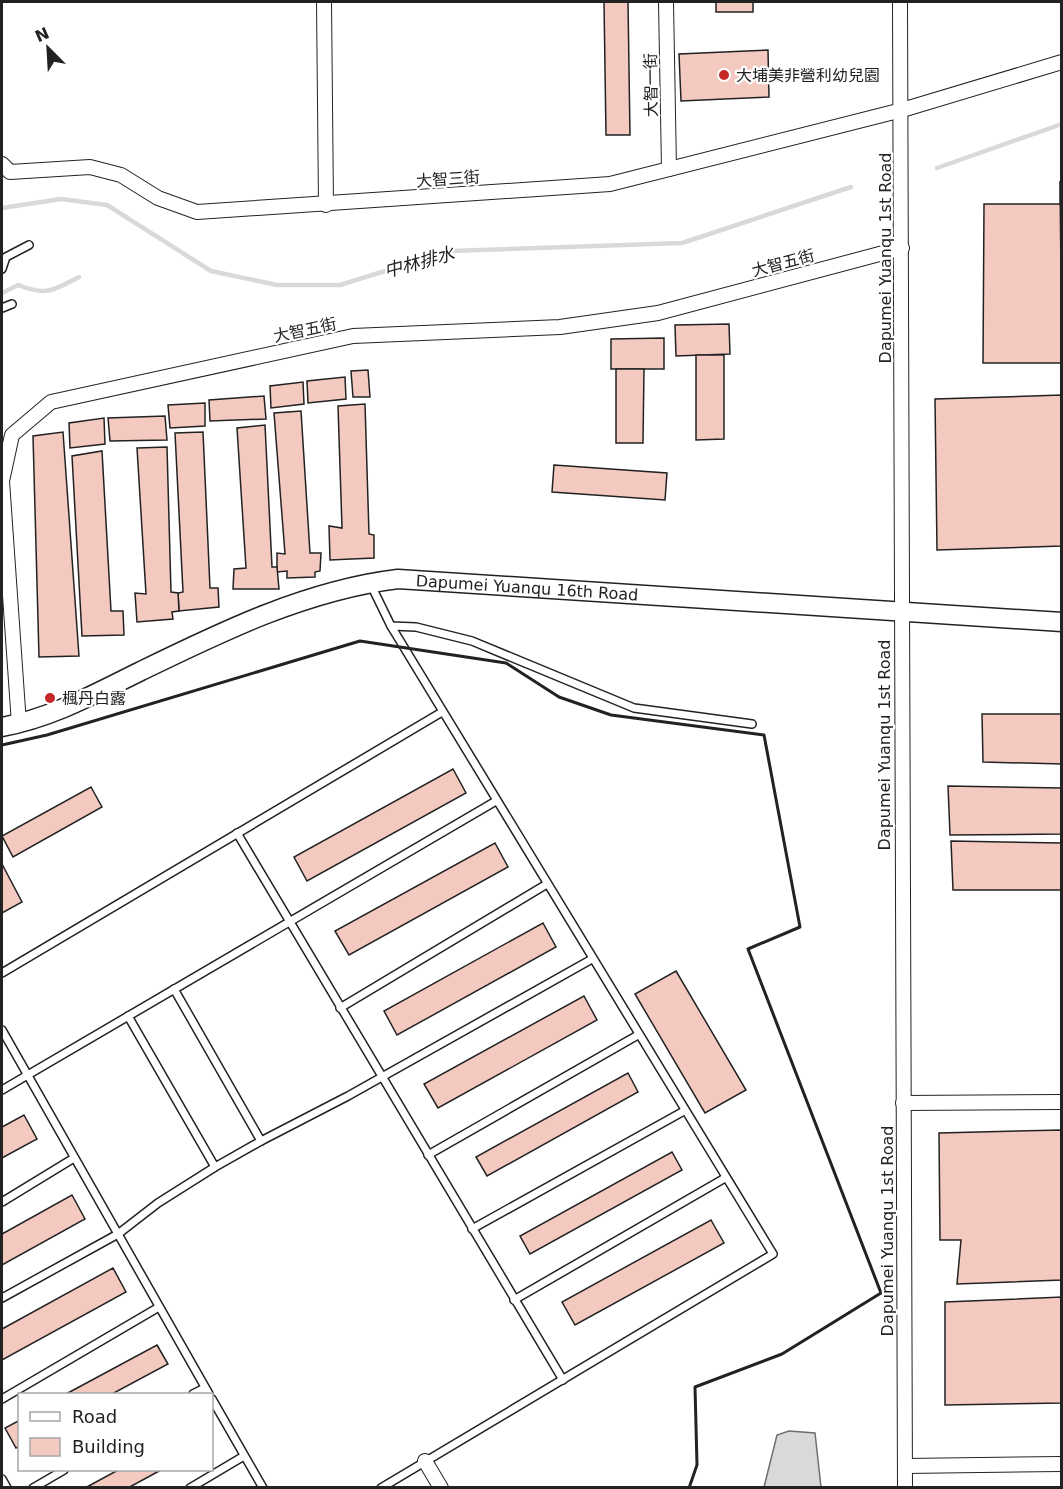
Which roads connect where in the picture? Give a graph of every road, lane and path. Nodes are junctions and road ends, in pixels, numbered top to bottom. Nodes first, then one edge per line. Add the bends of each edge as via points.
1 (324, 2) edge
2 (666, 2) edge
3 (900, 2) edge
4 (1062, 62) edge
5 (902, 110) junction
6 (2, 164) edge
7 (669, 169) junction
8 (326, 205) junction
9 (29, 245) dead end
10 (902, 248) junction
11 (2, 269) edge
12 (12, 304) dead end
13 (2, 309) edge
14 (370, 583) junction
15 (900, 613) junction
16 (1062, 622) edge
17 (391, 626) junction
18 (442, 712) junction
19 (752, 724) dead end
20 (10, 725) edge
21 (496, 801) junction
22 (237, 833) junction
23 (547, 885) junction
24 (290, 922) junction
25 (592, 959) junction
26 (2, 973) edge
27 (174, 989) junction
28 (340, 1008) junction
29 (128, 1016) junction
30 (2, 1029) edge
31 (639, 1035) junction
32 (27, 1075) junction
33 (381, 1076) junction
34 (2, 1090) edge
35 (1062, 1102) edge
36 (903, 1103) junction
37 (684, 1111) junction
38 (261, 1141) junction
39 (428, 1155) junction
40 (75, 1158) junction
41 (215, 1167) junction
42 (725, 1178) junction
43 (2, 1202) edge
44 (472, 1229) junction
45 (118, 1234) junction
46 (2, 1298) edge
47 (514, 1300) junction
48 (159, 1307) junction
49 (563, 1380) junction
50 (207, 1391) edge
51 (2, 1399) edge
52 (213, 1401) edge
53 (244, 1456) junction
54 (425, 1461) junction
55 (1062, 1464) edge
56 (905, 1466) junction
57 (62, 1471) edge
58 (2, 1479) edge
59 (7, 1488) edge
60 (33, 1488) edge
61 (190, 1488) edge
62 (263, 1488) edge
63 (381, 1488) edge
64 (441, 1488) edge
65 (905, 1488) edge

1 - 8 street
2 - 7 street, 大智一街
3 - 5 street, Dapumei Yuanqu 1st Road
4 - 5 street, 大智三街
5 - 7 street, 大智三街
5 - 10 street, Dapumei Yuanqu 1st Road
6 - 8 street, 大智三街 via 10,172 90,167 121,174 158,198 197,212
7 - 8 street, 大智三街 via 610,184
9 - 11 lane via 6,257
10 - 15 street, Dapumei Yuanqu 1st Road
10 - 20 street, 大智五街 via 658,314 560,327 353,336 51,402 12,435 2,481
12 - 13 lane
14 - 15 street, Dapumei Yuanqu 16th Road via 398,579
14 - 17 lane
14 - 20 street, Dapumei Yuanqu 16th Road via 327,593 232,627 81,703
15 - 16 street, Dapumei Yuanqu 16th Road
15 - 36 street, Dapumei Yuanqu 1st Road
17 - 18 lane
17 - 19 lane via 416,627 472,641 634,708
18 - 21 lane
18 - 22 lane
21 - 23 lane
21 - 24 lane
22 - 24 lane
22 - 26 lane
23 - 25 lane
23 - 28 lane
24 - 27 lane
24 - 28 lane
25 - 31 lane
25 - 33 lane
27 - 29 lane
27 - 38 lane
28 - 33 lane
29 - 32 lane
29 - 41 lane
30 - 32 lane
31 - 37 lane
31 - 39 lane
32 - 34 lane
32 - 40 lane
33 - 38 lane
33 - 39 lane
35 - 36 street
36 - 56 street, Dapumei Yuanqu 1st Road
37 - 42 lane
37 - 44 lane
38 - 41 lane
39 - 44 lane
40 - 43 lane
40 - 45 lane
41 - 45 lane
42 - 47 lane
42 - 49 lane via 773,1254
44 - 47 lane
45 - 46 lane
45 - 48 lane
47 - 49 lane
48 - 50 lane
48 - 51 lane
49 - 54 lane
52 - 53 lane
53 - 61 lane
53 - 62 lane
54 - 63 lane
54 - 64 street
55 - 56 street
56 - 65 street, Dapumei Yuanqu 1st Road
57 - 60 lane
58 - 59 lane

